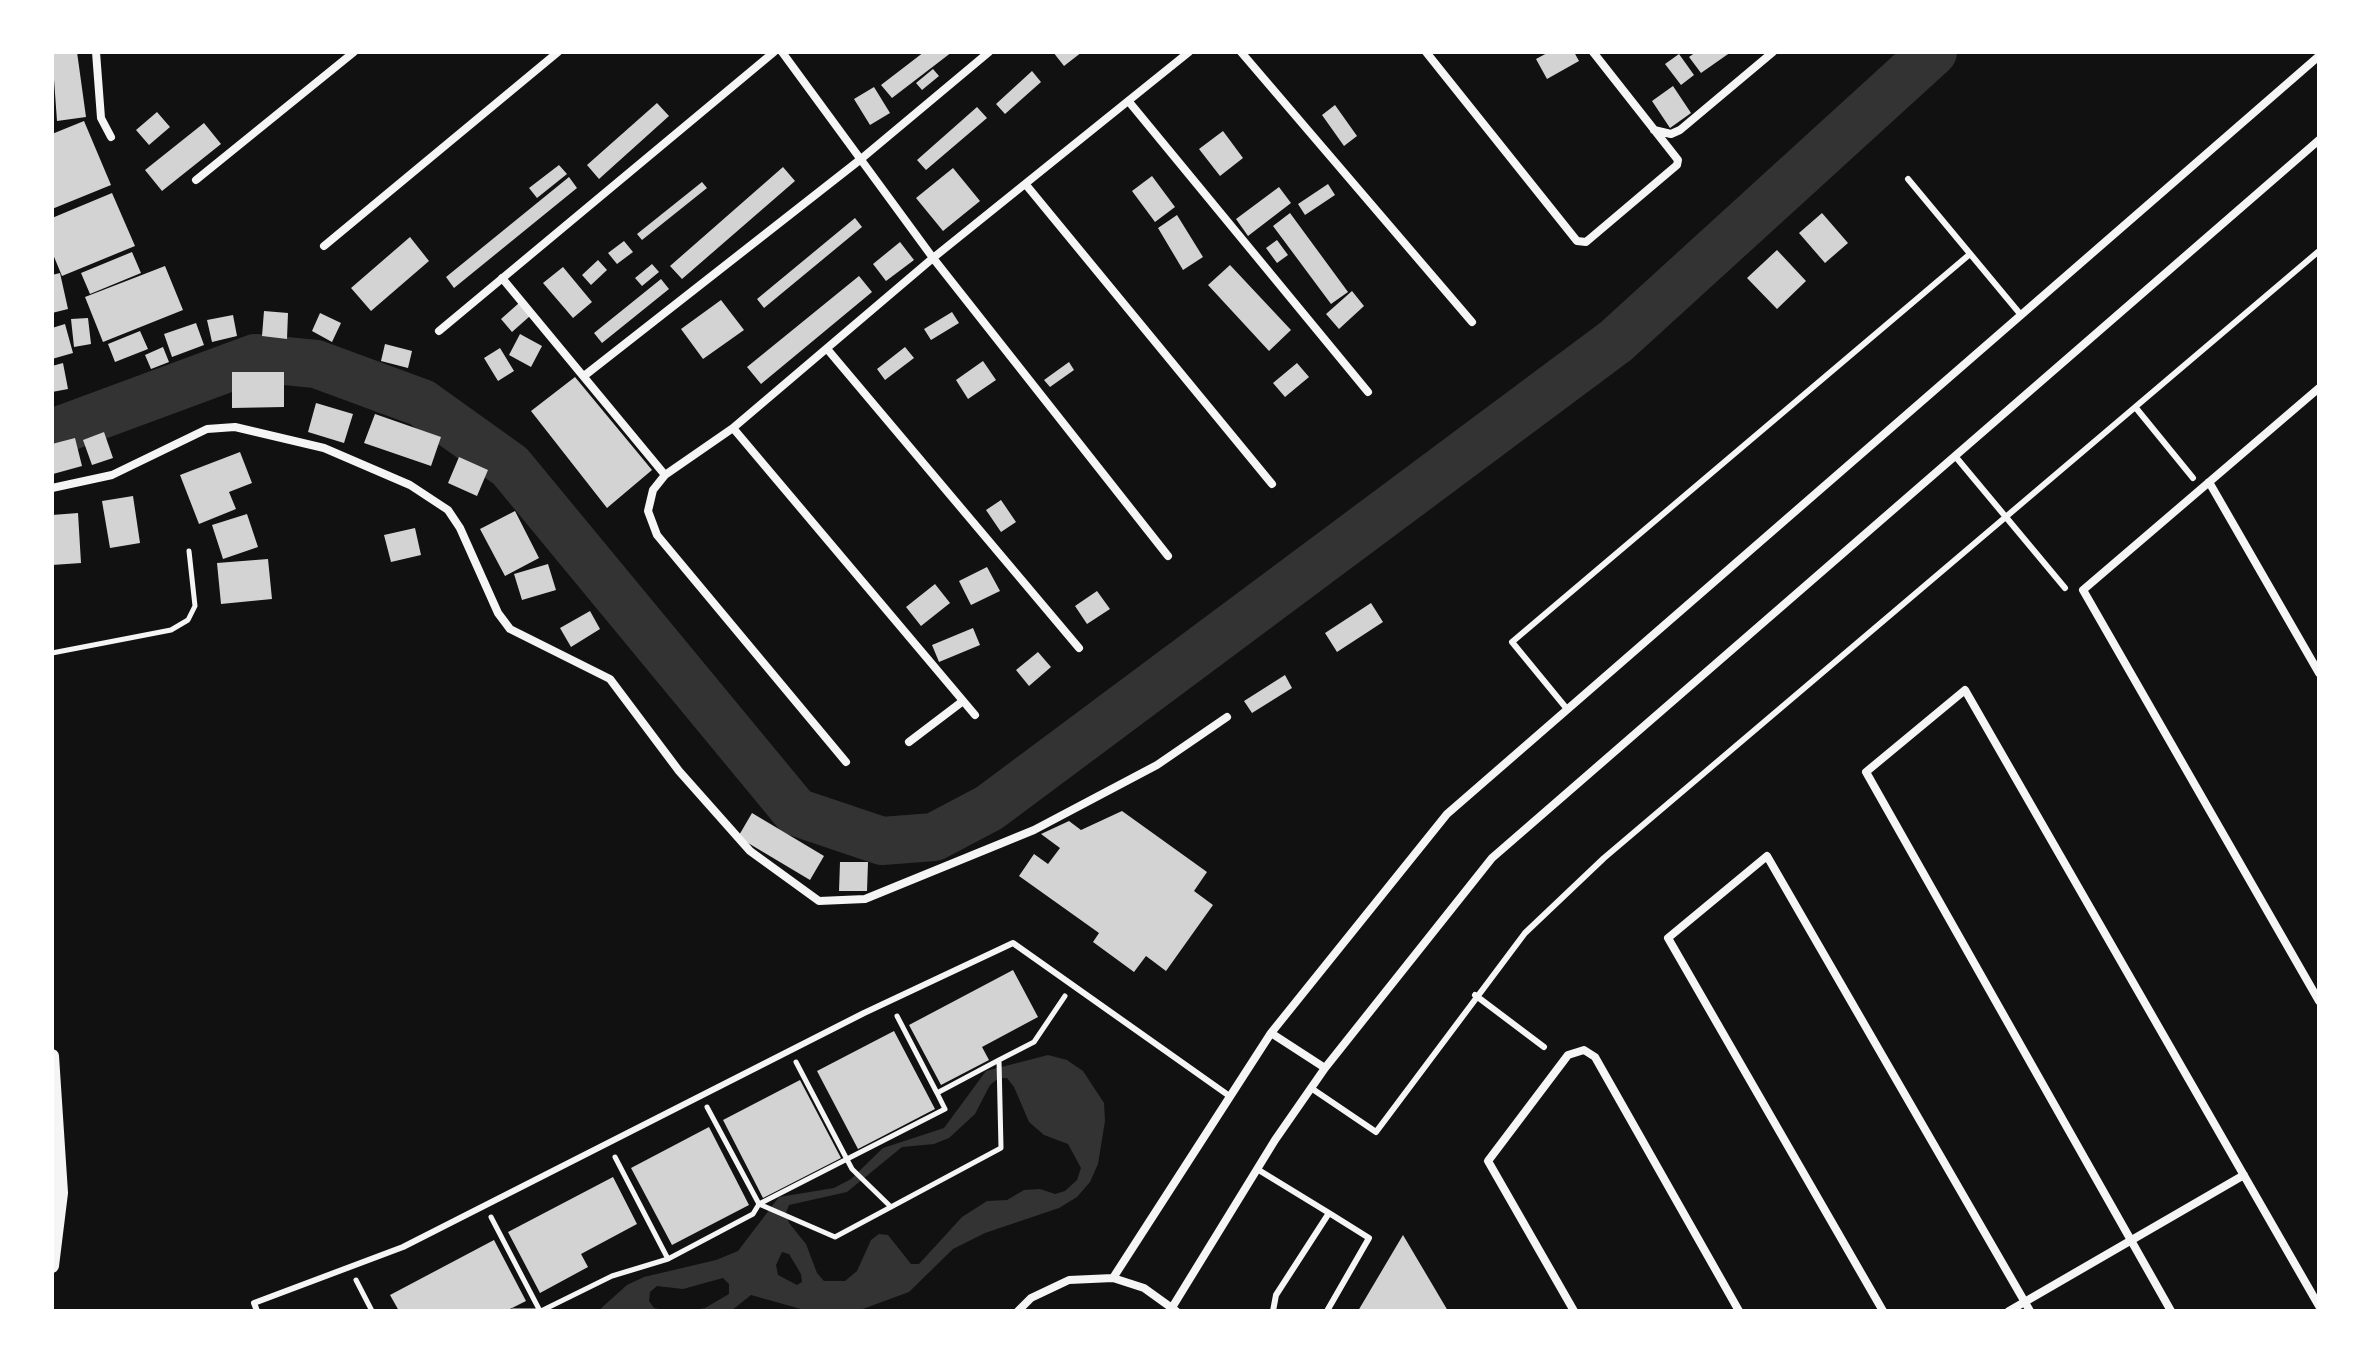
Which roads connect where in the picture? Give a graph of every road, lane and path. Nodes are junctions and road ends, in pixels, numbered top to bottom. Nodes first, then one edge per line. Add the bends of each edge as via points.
1 (354, 52) edge
2 (558, 52) edge
3 (774, 52) edge
4 (782, 52) edge
5 (989, 52) edge
6 (1189, 52) edge
7 (1241, 52) edge
8 (1426, 52) edge
9 (1593, 52) edge
10 (98, 53) edge
11 (1770, 53) edge
12 (2319, 56) edge
13 (1130, 103) junction
14 (1654, 130) junction
15 (111, 137) dead end
16 (2319, 140) edge
17 (861, 159) junction
18 (1908, 179) dead end
19 (196, 180) dead end
20 (1027, 186) junction
21 (324, 246) dead end
22 (2319, 251) edge
23 (1970, 254) junction
24 (933, 258) junction
25 (502, 278) junction
26 (2021, 315) junction
27 (1472, 322) dead end
28 (439, 331) dead end
29 (828, 350) junction
30 (584, 376) junction
31 (2319, 388) edge
32 (1368, 392) dead end
33 (2136, 408) junction
34 (733, 428) junction
35 (1955, 456) junction
36 (665, 475) junction
37 (2193, 478) dead end
38 (2209, 482) junction
39 (1272, 484) dead end
40 (52, 488) edge
41 (2007, 519) junction
42 (189, 551) dead end
43 (1168, 556) dead end
44 (2065, 588) dead end
45 (1079, 648) dead end
46 (52, 653) edge
47 (2319, 673) edge
48 (963, 701) junction
49 (1567, 709) junction
50 (975, 715) dead end
51 (1227, 717) dead end
52 (909, 742) dead end
53 (846, 762) dead end
54 (1072, 985) junction
55 (1475, 995) junction
56 (889, 1001) junction
57 (2319, 1001) edge
58 (1271, 1033) junction
59 (1544, 1047) dead end
60 (790, 1050) junction
61 (52, 1056) edge
62 (999, 1062) junction
63 (1325, 1068) junction
64 (1311, 1088) junction
65 (937, 1093) junction
66 (1228, 1095) junction
67 (701, 1096) junction
68 (607, 1143) junction
69 (847, 1160) junction
70 (1257, 1169) junction
71 (2244, 1175) junction
72 (759, 1204) junction
73 (485, 1205) junction
74 (891, 1207) junction
75 (1329, 1213) junction
76 (2131, 1240) junction
77 (668, 1259) junction
78 (52, 1266) edge
79 (349, 1267) junction
80 (1113, 1278) junction
81 (2024, 1302) junction
82 (2319, 1306) edge
83 (1175, 1309) edge
84 (257, 1311) edge
85 (372, 1311) edge
86 (513, 1311) edge
87 (539, 1311) edge
88 (1018, 1311) edge
89 (1273, 1311) edge
90 (1327, 1311) edge
91 (1574, 1311) edge
92 (1739, 1311) edge
93 (1883, 1311) edge
94 (2009, 1311) edge
95 (2030, 1311) edge
96 (2171, 1311) edge

1 - 19 street
2 - 21 street
3 - 25 street
4 - 17 street
5 - 17 street
6 - 13 street
7 - 27 street
8 - 14 street via 1577,241 1586,242 1677,165 1676,156
9 - 14 street
10 - 15 street via 101,118
11 - 14 street via 1680,130
12 - 26 street
13 - 20 street
13 - 32 street
16 - 35 street
17 - 24 street
17 - 30 street
18 - 23 lane
20 - 24 street
20 - 39 street
22 - 33 lane
23 - 26 lane
23 - 49 lane via 1512,642
24 - 29 street
24 - 43 street
25 - 28 street
25 - 30 street
26 - 49 street
29 - 34 street
29 - 45 street
30 - 36 street
31 - 38 street
33 - 37 lane
33 - 41 lane
34 - 36 street
34 - 48 street
35 - 41 lane
35 - 63 street via 1492,858
36 - 53 street via 653,490 648,511 657,535
38 - 47 street
38 - 57 street via 2083,590
40 - 51 street via 112,475 207,429 235,427 324,448 410,485 448,510 510,629 610,679 679,771 750,851 819,901 865,899 1034,830 1157,765
41 - 44 lane
41 - 55 lane via 1604,858 1525,933
42 - 46 path via 195,606 188,620 171,630
48 - 50 street
48 - 52 street
49 - 58 street via 1447,814
54 - 56 lane via 1013,943
54 - 62 path via 1034,1042
54 - 66 lane
55 - 59 lane
55 - 64 lane via 1376,1132
56 - 60 lane
56 - 65 path
58 - 63 street
58 - 66 street
60 - 67 lane
60 - 69 path
61 - 78 street via 61,1193
62 - 65 path
62 - 74 path via 1001,1148
63 - 64 street
64 - 70 street
65 - 69 path via 945,1109
66 - 80 street
67 - 68 lane
67 - 72 path
68 - 73 lane
68 - 77 path
69 - 72 path
69 - 74 path
70 - 75 lane
70 - 83 street
71 - 76 street
71 - 76 street via 1965,690 1866,772
71 - 82 street
72 - 74 path via 835,1237
72 - 77 path via 753,1214
73 - 79 lane via 403,1247
73 - 87 path
75 - 89 lane via 1276,1295
75 - 90 lane via 1369,1238
76 - 81 street
76 - 96 street
77 - 87 path via 612,1276
79 - 84 lane via 254,1303
79 - 85 path
80 - 83 street via 1144,1288
80 - 88 street via 1069,1280 1031,1298
81 - 93 street via 1767,856 1668,938
81 - 94 street
81 - 95 street
86 - 87 path
91 - 92 street via 1488,1161 1568,1055 1584,1050 1595,1057

